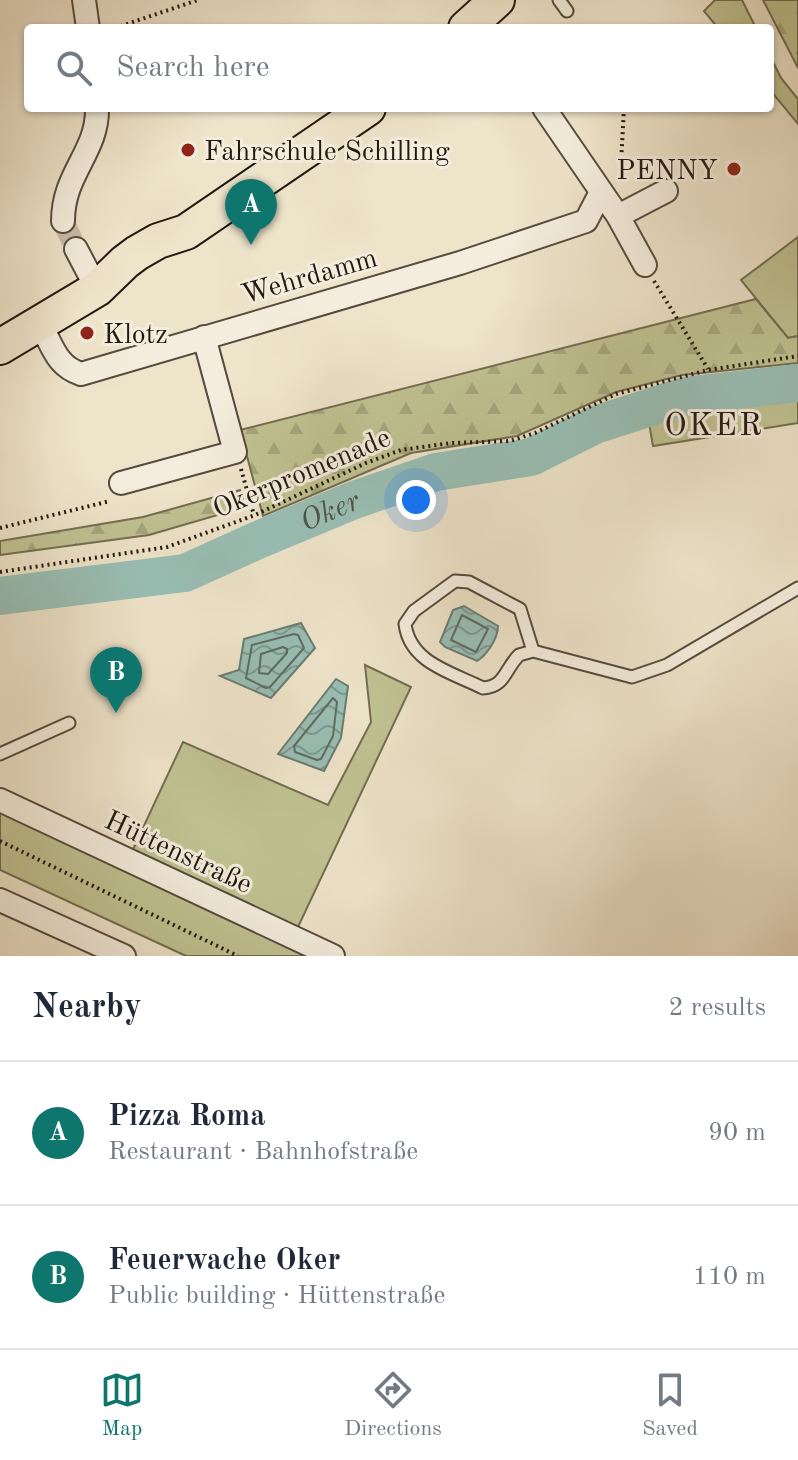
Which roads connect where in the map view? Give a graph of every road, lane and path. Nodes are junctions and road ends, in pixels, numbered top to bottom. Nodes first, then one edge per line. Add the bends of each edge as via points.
1 (84, 0) edge
2 (198, 0) edge
3 (559, 0) edge
4 (567, 11) dead end
5 (87, 24) edge
6 (127, 24) edge
7 (97, 112) edge
8 (362, 112) edge
9 (547, 112) edge
10 (623, 112) edge
11 (610, 189) junction
12 (666, 191) dead end
13 (618, 216) junction
14 (63, 221) tunnel mouth
15 (76, 249) tunnel mouth
16 (645, 265) joint
17 (97, 289) junction
18 (40, 324) junction
19 (204, 337) junction
20 (0, 347) edge
21 (798, 356) edge
22 (708, 370) junction
23 (235, 452) junction
24 (121, 483) joint
25 (255, 515) junction
26 (0, 528) edge
27 (0, 572) edge
28 (798, 588) edge
29 (533, 651) junction
30 (69, 723) dead end
31 (0, 754) edge
32 (0, 800) edge
33 (0, 841) edge
34 (0, 900) edge
35 (124, 956) edge
36 (238, 956) edge
37 (333, 956) edge

1 - 5 street
2 - 6 path
3 - 4 lane
7 - 14 street via 97,127 66,191
8 - 17 main road via 186,232 137,253
9 - 11 street
10 - 11 path
11 - 13 street
11 - 19 street, Wehrdamm via 586,221
12 - 13 street
13 - 16 street
15 - 17 street
16 - 22 path
17 - 18 main road
18 - 19 street, Wehrdamm via 67,370 81,374
18 - 20 main road
19 - 23 street
21 - 22 path, Okerpromenade
22 - 25 path, Okerpromenade via 616,394 510,441 401,450
23 - 24 street
23 - 25 path
24 - 26 path via 113,500
25 - 27 path, Okerpromenade via 167,547
28 - 29 lane via 667,665 632,677
29 - 29 lane via 520,609 469,582 455,581 405,624 407,640 419,656 483,688 493,688 519,655
30 - 31 lane
32 - 37 street, Hüttenstraße
33 - 36 path
34 - 35 street

